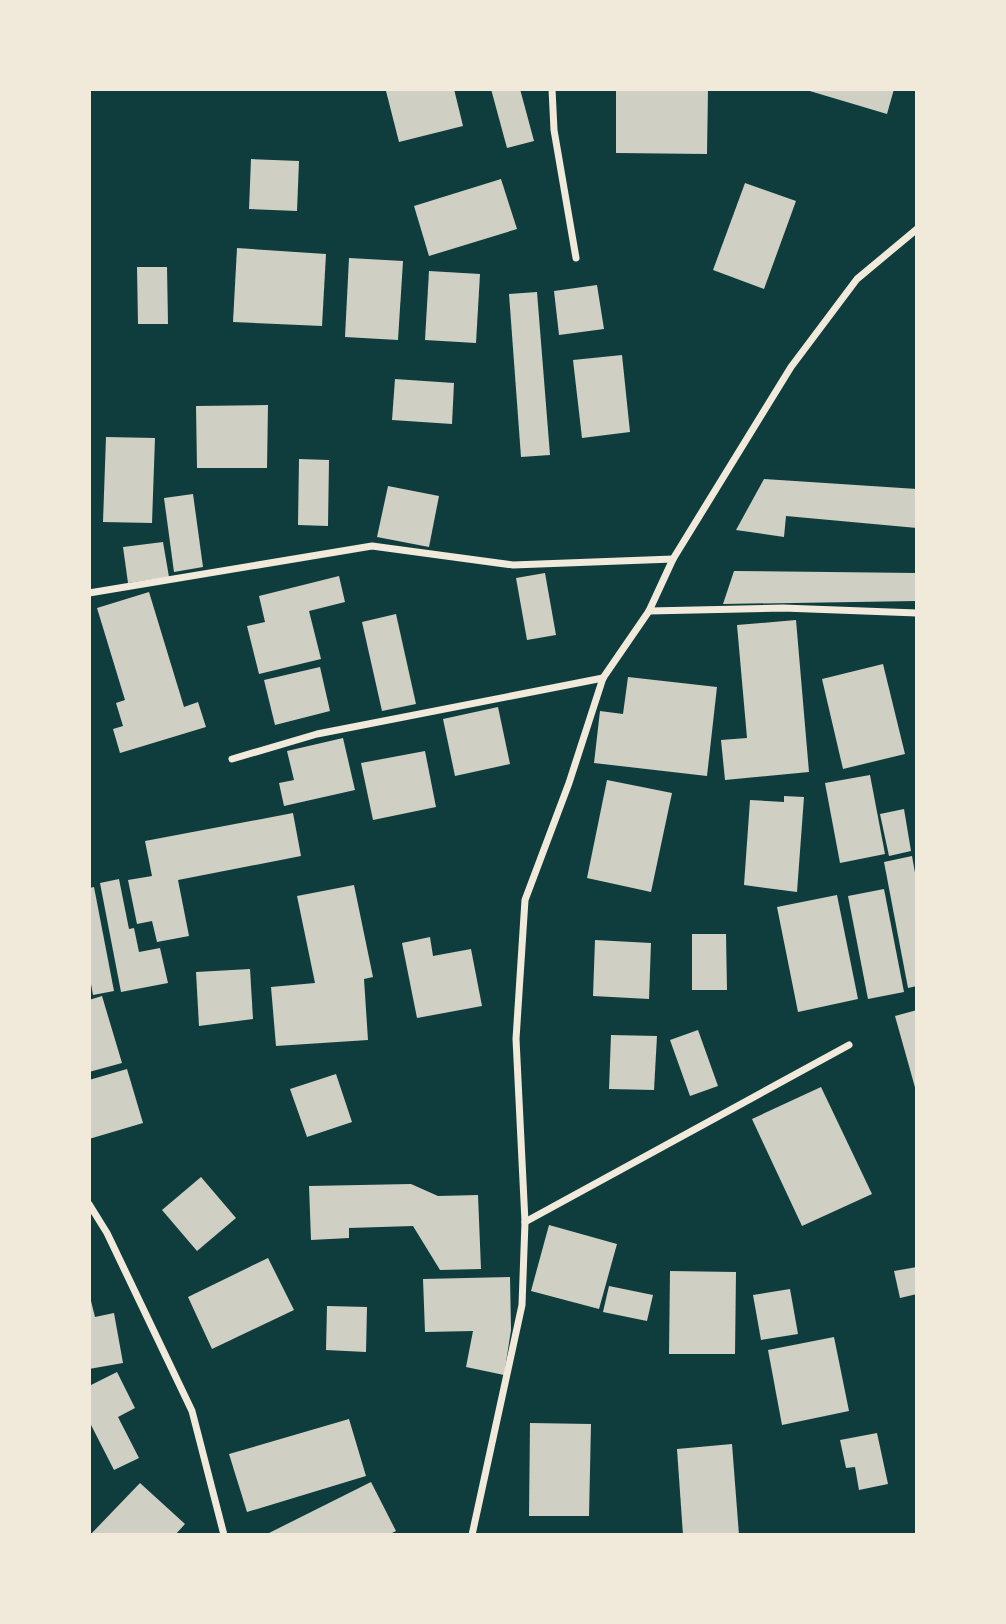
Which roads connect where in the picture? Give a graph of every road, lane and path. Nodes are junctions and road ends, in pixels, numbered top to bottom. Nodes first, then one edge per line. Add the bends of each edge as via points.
1 (552, 89) edge
2 (917, 229) edge
3 (576, 258) dead end
4 (673, 559) junction
5 (89, 593) edge
6 (649, 611) junction
7 (917, 613) edge
8 (603, 678) junction
9 (232, 759) dead end
10 (849, 1045) dead end
11 (89, 1204) edge
12 (525, 1222) junction
13 (224, 1535) edge
14 (472, 1535) edge

1 - 3 street via 554,130
2 - 4 street via 857,279 791,367
4 - 5 street via 513,565 372,546
4 - 6 street
6 - 7 street via 783,608
6 - 8 street
8 - 9 street via 317,734
8 - 12 street via 525,900 516,1039
10 - 12 street
11 - 13 street via 192,1411
12 - 14 street via 522,1305

